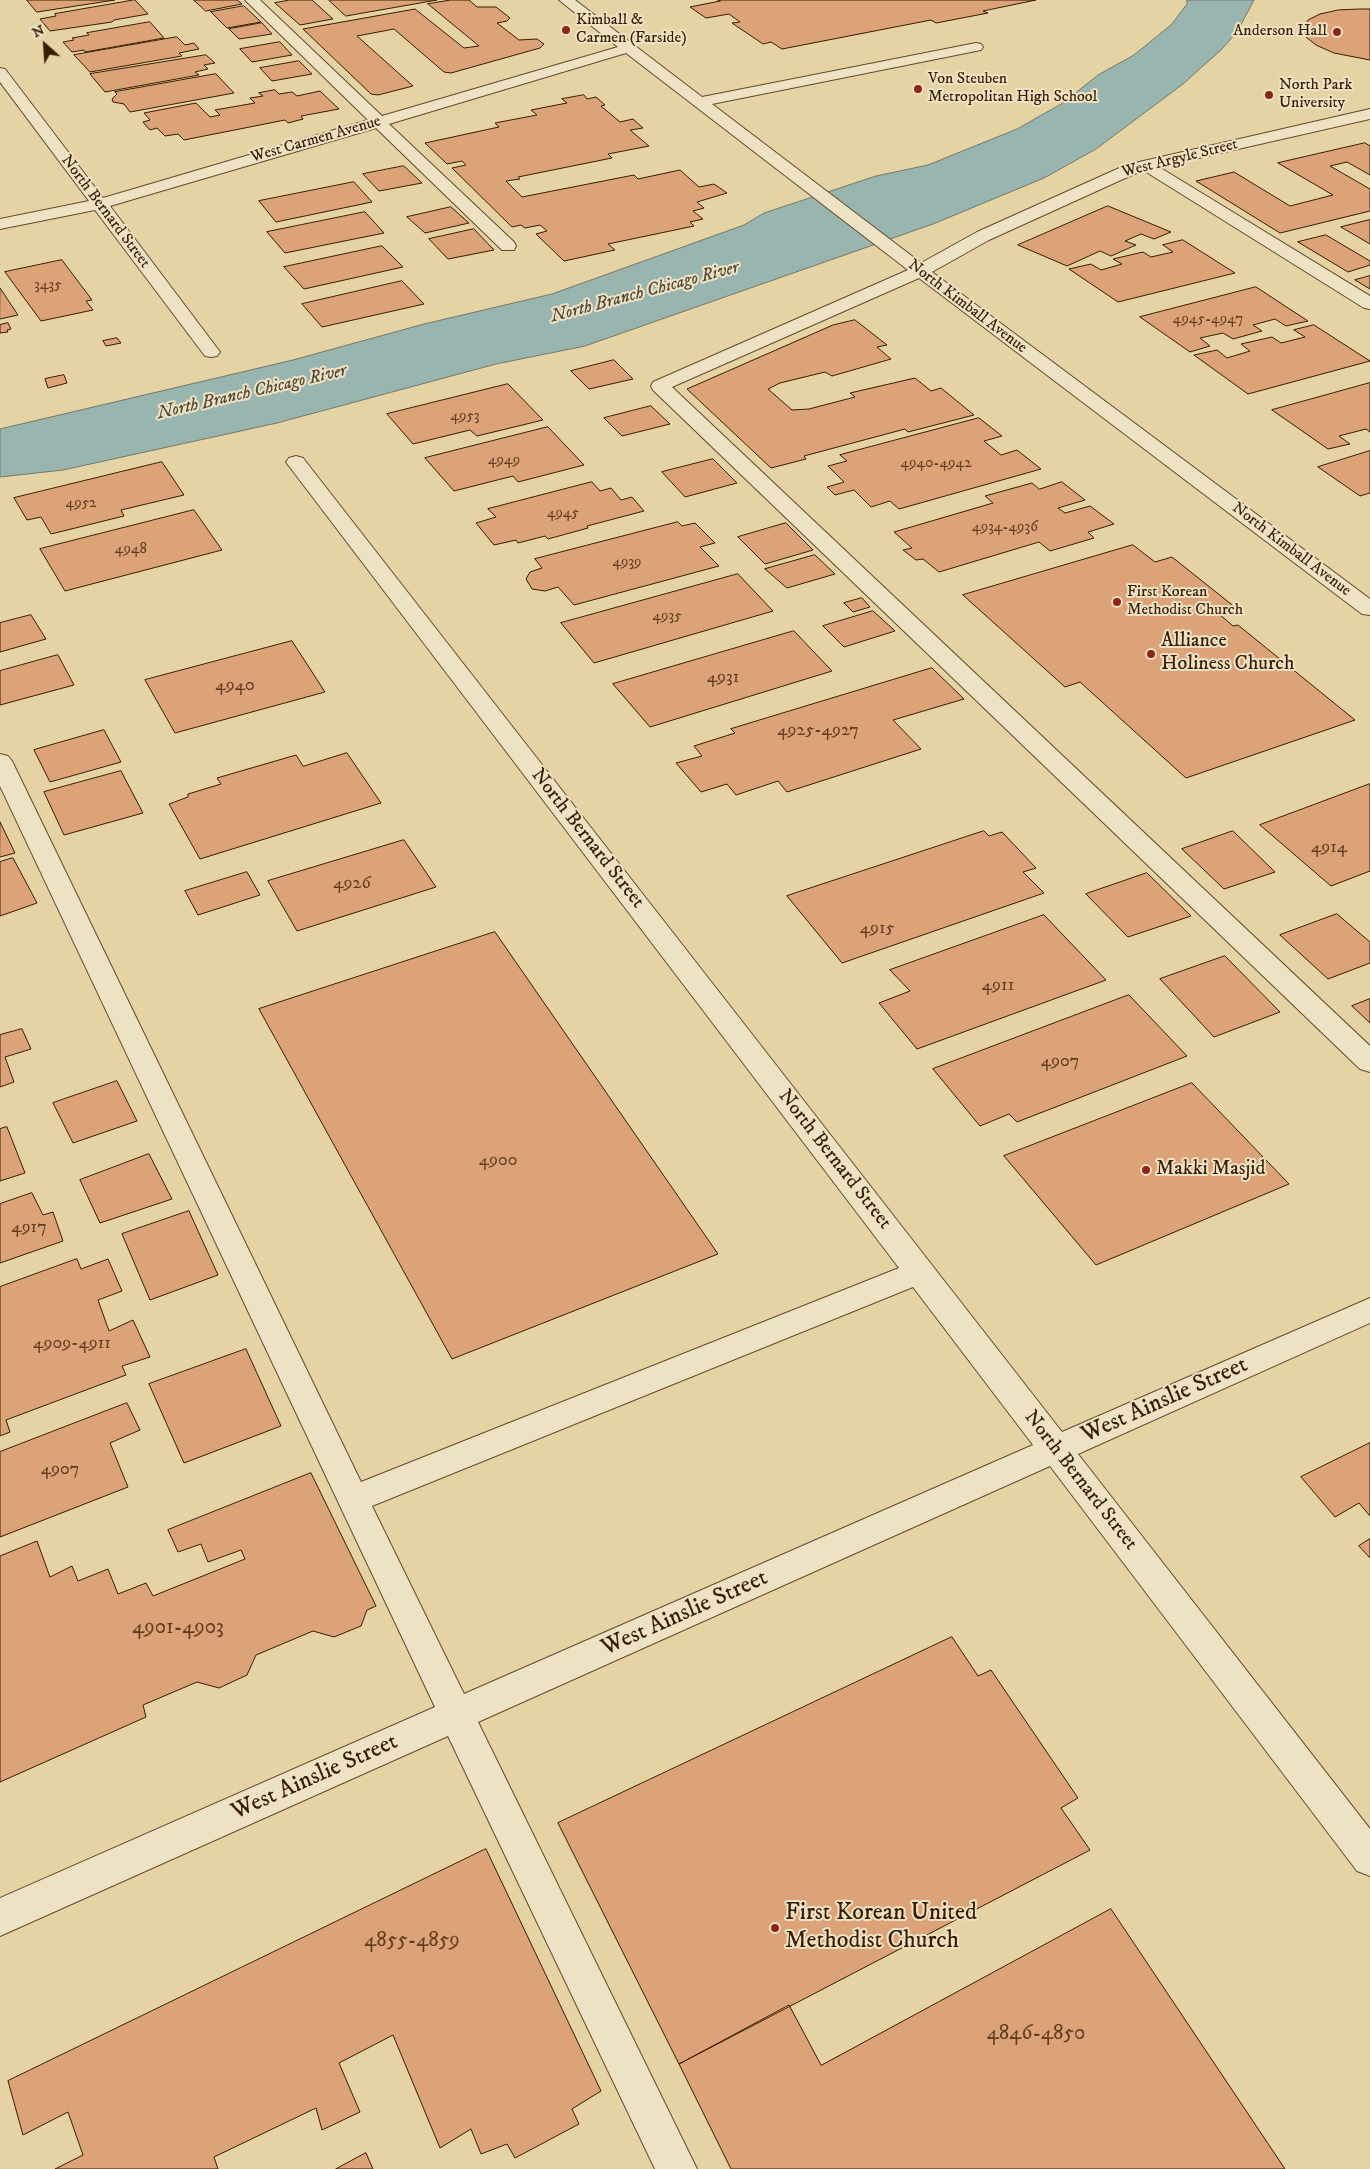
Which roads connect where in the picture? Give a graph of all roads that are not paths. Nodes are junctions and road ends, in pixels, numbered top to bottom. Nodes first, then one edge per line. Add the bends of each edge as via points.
1 (252, 0) edge
2 (566, 0) edge
3 (976, 47) dead end
4 (629, 48) junction
5 (0, 72) edge
6 (700, 102) junction
7 (1370, 114) edge
8 (379, 122) junction
9 (1145, 165) junction
10 (100, 204) junction
11 (0, 224) edge
12 (508, 246) dead end
13 (920, 271) junction
14 (1370, 304) edge
15 (211, 352) dead end
16 (296, 462) dead end
17 (1370, 609) edge
18 (0, 761) edge
19 (1370, 1062) edge
20 (920, 1272) junction
21 (1370, 1310) edge
22 (1056, 1450) junction
23 (353, 1500) junction
24 (457, 1715) junction
25 (1370, 1858) edge
26 (0, 1917) edge
27 (676, 2169) edge

1 - 8 street
2 - 4 street, North Kimball Avenue
3 - 6 street
4 - 6 street, North Kimball Avenue
4 - 8 street, West Carmen Avenue
5 - 10 street, North Bernard Street
6 - 13 street, North Kimball Avenue
7 - 9 street, West Argyle Street
8 - 10 street, West Carmen Avenue
8 - 12 street
9 - 13 street, West Argyle Street via 983,236
9 - 14 street
10 - 11 street, West Carmen Avenue
10 - 15 street, North Bernard Street
13 - 17 street, North Kimball Avenue
13 - 19 street, West Argyle Street via 660,386
16 - 20 street, North Bernard Street
18 - 23 street
20 - 22 street, North Bernard Street
20 - 23 street
21 - 22 street, West Ainslie Street
22 - 24 street, West Ainslie Street
22 - 25 street, North Bernard Street
23 - 24 street
24 - 26 street, West Ainslie Street
24 - 27 street

